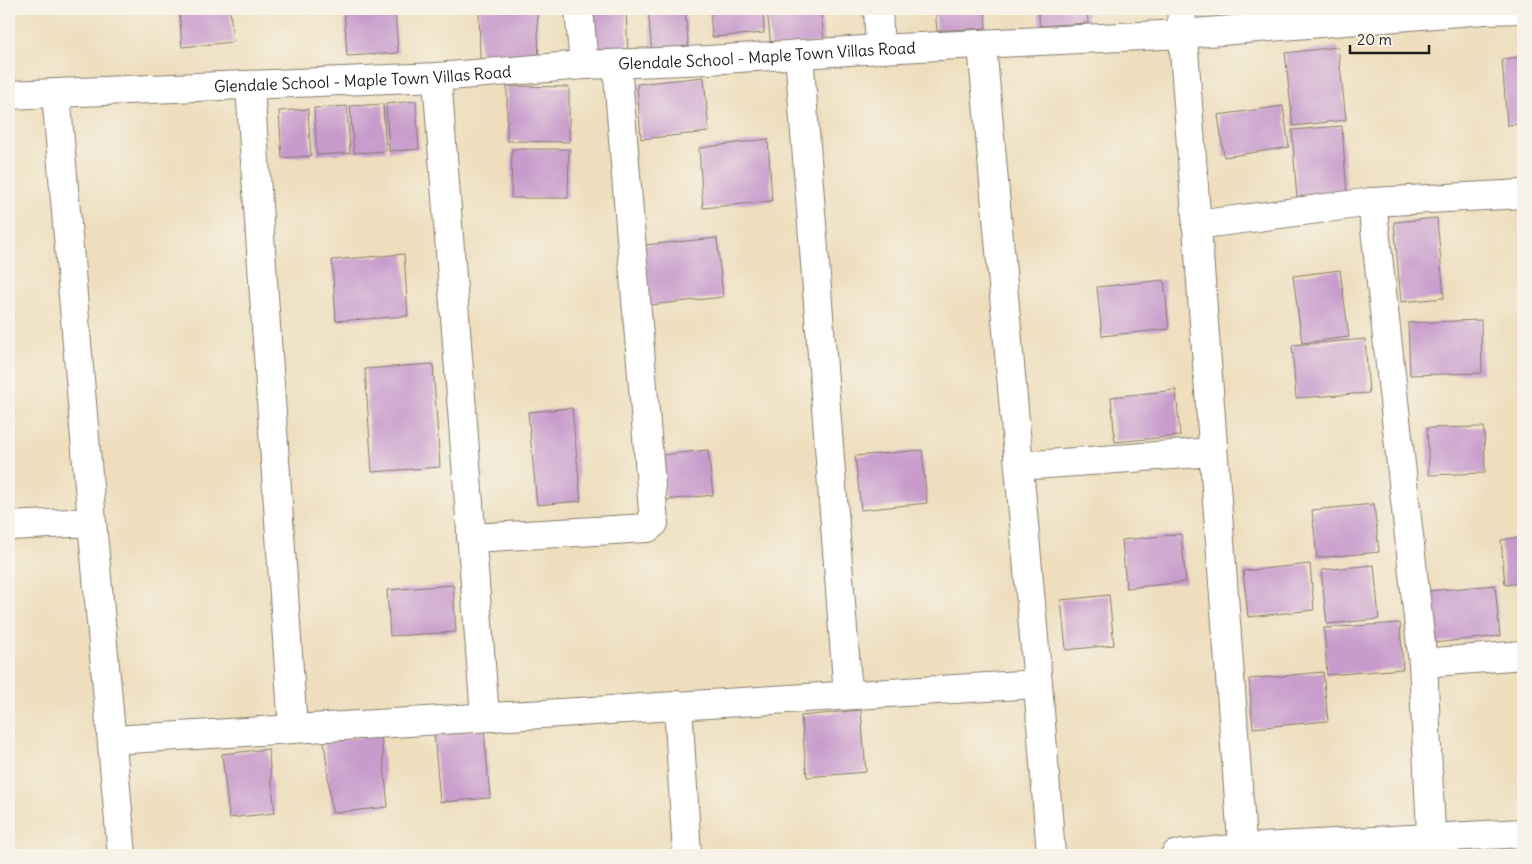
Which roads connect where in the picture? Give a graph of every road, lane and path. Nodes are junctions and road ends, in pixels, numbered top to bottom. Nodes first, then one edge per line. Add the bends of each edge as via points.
1 (579, 9) edge
2 (878, 9) edge
3 (1485, 9) edge
4 (1523, 9) edge
5 (1182, 22) edge
6 (982, 45) junction
7 (880, 49) junction
8 (799, 54) junction
9 (617, 64) junction
10 (584, 65) junction
11 (437, 77) junction
12 (250, 86) junction
13 (56, 93) junction
14 (9, 95) edge
15 (1523, 194) edge
16 (1372, 202) junction
17 (1196, 225) junction
18 (1213, 452) junction
19 (1020, 466) junction
20 (92, 522) junction
21 (9, 526) edge
22 (471, 538) junction
23 (1523, 655) edge
24 (1423, 663) junction
25 (1038, 684) junction
26 (848, 695) junction
27 (678, 705) junction
28 (485, 717) junction
29 (292, 729) junction
30 (112, 740) junction
31 (1523, 833) edge
32 (1432, 847) edge
33 (1243, 852) edge
34 (122, 855) edge
35 (687, 855) edge
36 (1051, 855) edge
37 (1175, 855) edge

1 - 10 street
2 - 7 street
3 - 4 street, Glendale School - Maple Town Villas Road
3 - 5 street, Glendale School - Maple Town Villas Road
5 - 6 street, Glendale School - Maple Town Villas Road
5 - 17 street
6 - 7 street, Glendale School - Maple Town Villas Road
6 - 19 street
7 - 8 street, Glendale School - Maple Town Villas Road
8 - 9 street, Glendale School - Maple Town Villas Road
8 - 26 street
9 - 10 street, Glendale School - Maple Town Villas Road
9 - 22 street via 654,524 648,528
10 - 11 street, Glendale School - Maple Town Villas Road
11 - 12 street, Glendale School - Maple Town Villas Road
11 - 22 street
12 - 13 street, Glendale School - Maple Town Villas Road
12 - 29 street
13 - 14 street, Glendale School - Maple Town Villas Road
13 - 20 street
15 - 16 street
16 - 17 street
16 - 24 street
17 - 18 street
18 - 19 street
18 - 33 street
19 - 25 street
20 - 21 street
20 - 30 street
22 - 28 street
23 - 24 street
24 - 32 street
25 - 26 street
25 - 36 street
26 - 27 street
27 - 28 street
27 - 35 street
28 - 29 street
29 - 30 street
30 - 34 street
31 - 32 street
32 - 33 street
33 - 37 street

